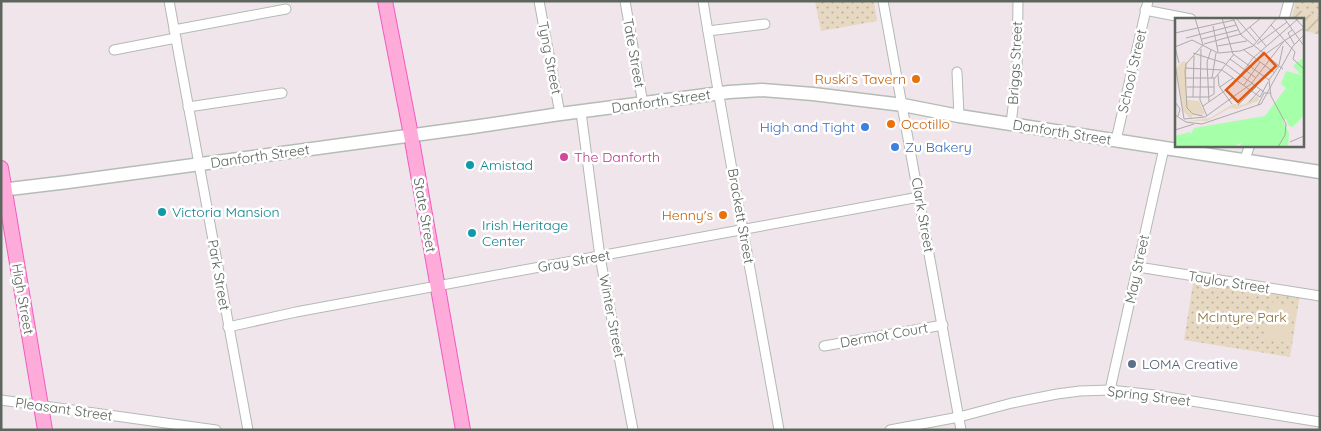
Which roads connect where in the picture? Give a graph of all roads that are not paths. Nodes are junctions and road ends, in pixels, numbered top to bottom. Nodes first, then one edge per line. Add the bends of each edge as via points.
1 (169, 1) edge
2 (386, 1) edge
3 (539, 1) edge
4 (625, 1) edge
5 (703, 1) edge
6 (883, 1) edge
7 (1018, 1) edge
8 (1289, 1) edge
9 (1146, 6) edge
10 (286, 9) dead end
11 (1188, 18) edge
12 (1284, 18) edge
13 (764, 24) dead end
14 (708, 31) junction
15 (175, 34) junction
16 (114, 50) dead end
17 (957, 72) dead end
18 (282, 94) dead end
19 (718, 94) junction
20 (643, 104) junction
21 (903, 105) junction
22 (188, 107) junction
23 (581, 112) junction
24 (560, 114) junction
25 (959, 116) junction
26 (1011, 124) junction
27 (411, 135) junction
28 (1116, 140) junction
29 (1250, 146) edge
30 (1164, 148) junction
31 (1244, 161) junction
32 (198, 164) junction
33 (1, 168) edge
34 (1320, 172) edge
35 (3, 189) edge
36 (919, 197) junction
37 (744, 229) junction
38 (600, 257) junction
39 (1138, 267) junction
40 (437, 286) junction
41 (1320, 296) edge
42 (943, 325) junction
43 (228, 327) junction
44 (824, 346) dead end
45 (1110, 390) junction
46 (1, 400) edge
47 (41, 406) junction
48 (959, 417) junction
49 (1320, 422) edge
50 (44, 430) edge
51 (216, 430) edge
52 (248, 430) edge
53 (463, 430) edge
54 (633, 430) edge
55 (779, 430) edge
56 (890, 430) edge
57 (961, 430) edge

1 - 15 street, Park Street
2 - 27 main road, State Street
3 - 24 street, Tyng Street
4 - 20 street, Tate Street
5 - 14 street, Brackett Street
6 - 21 street, Clark Street
7 - 26 street, Briggs Street via 1017,73
8 - 12 street
9 - 11 street
9 - 28 street, School Street
10 - 15 street
13 - 14 street
14 - 19 street, Brackett Street
15 - 16 street
15 - 22 street, Park Street
17 - 25 street
18 - 22 street
19 - 20 street, Danforth Street
19 - 21 street, Danforth Street via 762,90
19 - 37 street, Brackett Street
20 - 23 street, Danforth Street
21 - 25 street, Danforth Street
21 - 36 street, Clark Street
22 - 32 street, Park Street
23 - 24 street, Danforth Street
23 - 38 street, Winter Street
24 - 27 street, Danforth Street
25 - 26 street, Danforth Street
26 - 28 street, Danforth Street
27 - 32 street, Danforth Street
27 - 40 main road, State Street
28 - 30 street, Danforth Street
29 - 31 street
30 - 31 street, Danforth Street
30 - 39 street, May Street
31 - 34 street, Danforth Street
32 - 35 street, Danforth Street
32 - 43 street, Park Street
33 - 35 main road, High Street
35 - 47 main road, High Street
36 - 37 street, Gray Street
36 - 42 street, Clark Street
37 - 38 street, Gray Street
37 - 55 street, Brackett Street
38 - 40 street, Gray Street
38 - 54 street, Winter Street
39 - 41 street, Taylor Street
39 - 45 street, May Street
40 - 43 street, Gray Street
40 - 53 main road, State Street
42 - 44 street, Dermot Court
42 - 48 street, Clark Street
43 - 52 street, Park Street
45 - 48 street, Spring Street via 1057,394
45 - 49 street, Spring Street
46 - 47 street, Pleasant Street
47 - 50 main road, High Street
47 - 51 street, Pleasant Street
48 - 56 street, Spring Street
48 - 57 street, Clark Street

